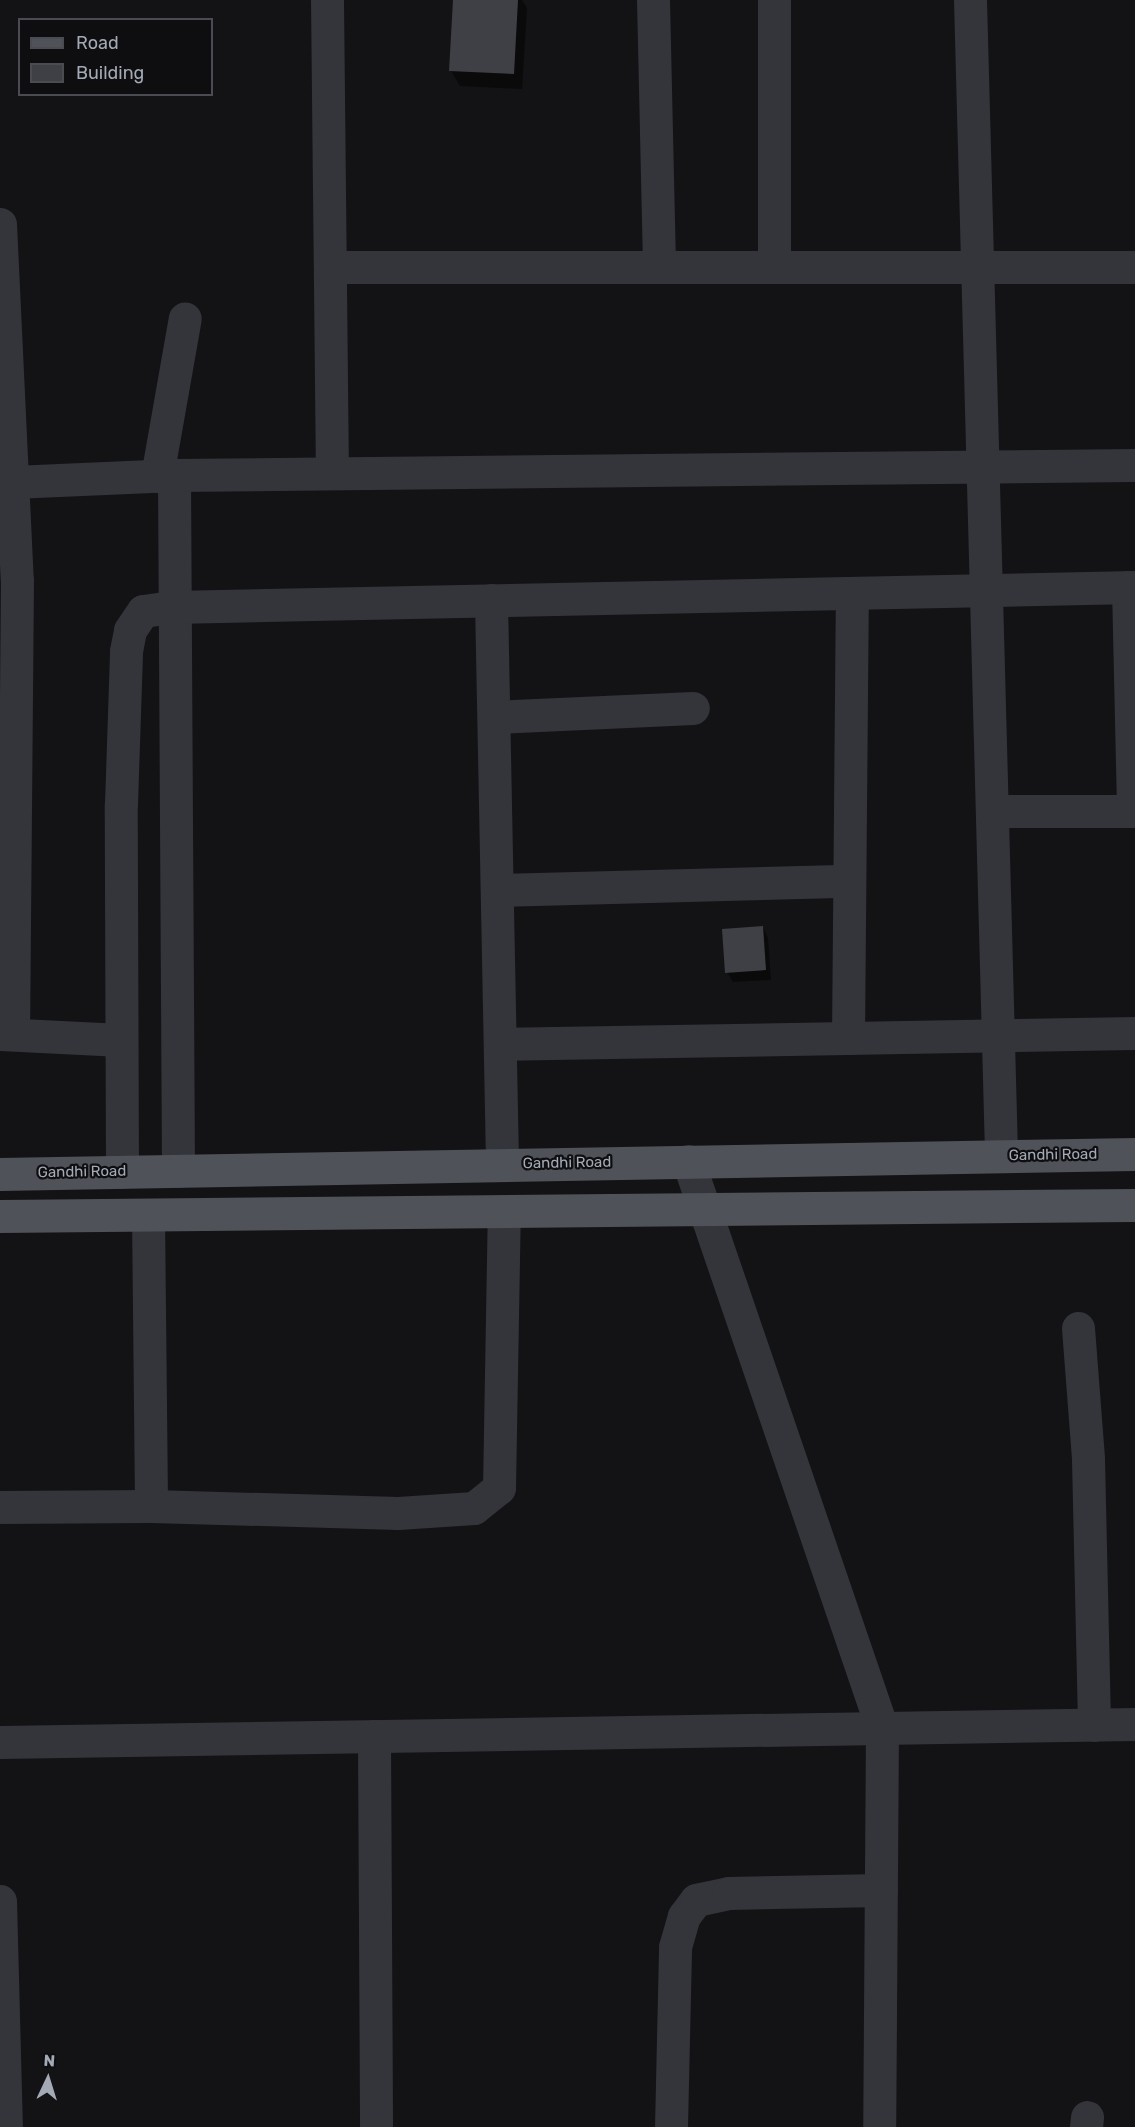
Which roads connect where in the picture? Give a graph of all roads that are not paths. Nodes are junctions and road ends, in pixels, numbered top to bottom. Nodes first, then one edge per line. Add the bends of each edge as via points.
1 (327, 0) edge
2 (653, 0) edge
3 (774, 0) edge
4 (970, 0) edge
5 (0, 224) edge
6 (330, 267) junction
7 (659, 267) junction
8 (774, 267) junction
9 (978, 267) junction
10 (1135, 267) edge
11 (185, 318) dead end
12 (2, 327) edge
13 (1135, 465) edge
14 (983, 466) junction
15 (332, 473) junction
16 (165, 475) junction
17 (13, 482) junction
18 (9, 580) edge
19 (1131, 587) edge
20 (986, 590) junction
21 (852, 593) junction
22 (491, 600) junction
23 (173, 607) junction
24 (693, 708) dead end
25 (494, 717) junction
26 (8, 766) edge
27 (992, 811) junction
28 (1134, 811) edge
29 (849, 881) junction
30 (497, 890) junction
31 (1135, 1033) edge
32 (6, 1034) edge
33 (998, 1035) junction
34 (848, 1038) junction
35 (121, 1040) junction
36 (500, 1044) junction
37 (1135, 1154) edge
38 (1001, 1156) junction
39 (688, 1161) junction
40 (502, 1165) junction
41 (178, 1171) junction
42 (122, 1172) junction
43 (0, 1174) edge
44 (1135, 1205) edge
45 (702, 1211) junction
46 (504, 1212) junction
47 (148, 1215) junction
48 (0, 1216) edge
49 (1078, 1328) dead end
50 (151, 1506) junction
51 (0, 1507) edge
52 (1135, 1724) edge
53 (1094, 1725) junction
54 (882, 1728) junction
55 (374, 1736) junction
56 (0, 1742) edge
57 (881, 1890) junction
58 (0, 1901) edge
59 (6, 2127) edge
60 (376, 2127) edge
61 (671, 2127) edge
62 (879, 2127) edge

1 - 6 street
2 - 7 street
3 - 8 street
4 - 9 street
5 - 12 street
6 - 7 street
6 - 15 street
7 - 8 street
8 - 9 street
9 - 10 street
9 - 14 street
11 - 16 street
12 - 17 street
13 - 14 street
14 - 15 street
14 - 20 street
15 - 16 street
16 - 17 street
16 - 23 street
17 - 18 street
18 - 26 street
19 - 20 street
19 - 28 street
20 - 21 street
20 - 27 street
21 - 22 street
21 - 29 street
22 - 23 street
22 - 25 street
23 - 35 street via 143,611 130,630 126,651 121,804
23 - 41 street
24 - 25 street
25 - 30 street
26 - 32 street
27 - 28 street
27 - 33 street
29 - 30 street
29 - 34 street
30 - 36 street
31 - 33 street
32 - 35 street
33 - 34 street
33 - 38 street
34 - 36 street
35 - 42 street
36 - 40 street
37 - 38 main road, Gandhi Road
38 - 39 main road, Gandhi Road
39 - 40 main road, Gandhi Road
39 - 45 street
40 - 41 main road, Gandhi Road
41 - 42 main road, Gandhi Road
42 - 43 main road, Gandhi Road
44 - 45 main road
45 - 46 main road
45 - 54 street
46 - 47 main road
46 - 50 street via 499,1488 474,1508 398,1513
47 - 48 main road
47 - 50 street
49 - 53 street via 1088,1459
50 - 51 street
52 - 53 street
53 - 54 street
54 - 55 street
54 - 57 street
55 - 56 street
55 - 60 street
57 - 61 street via 728,1893 696,1900 684,1916 675,1947
57 - 62 street
58 - 59 street

